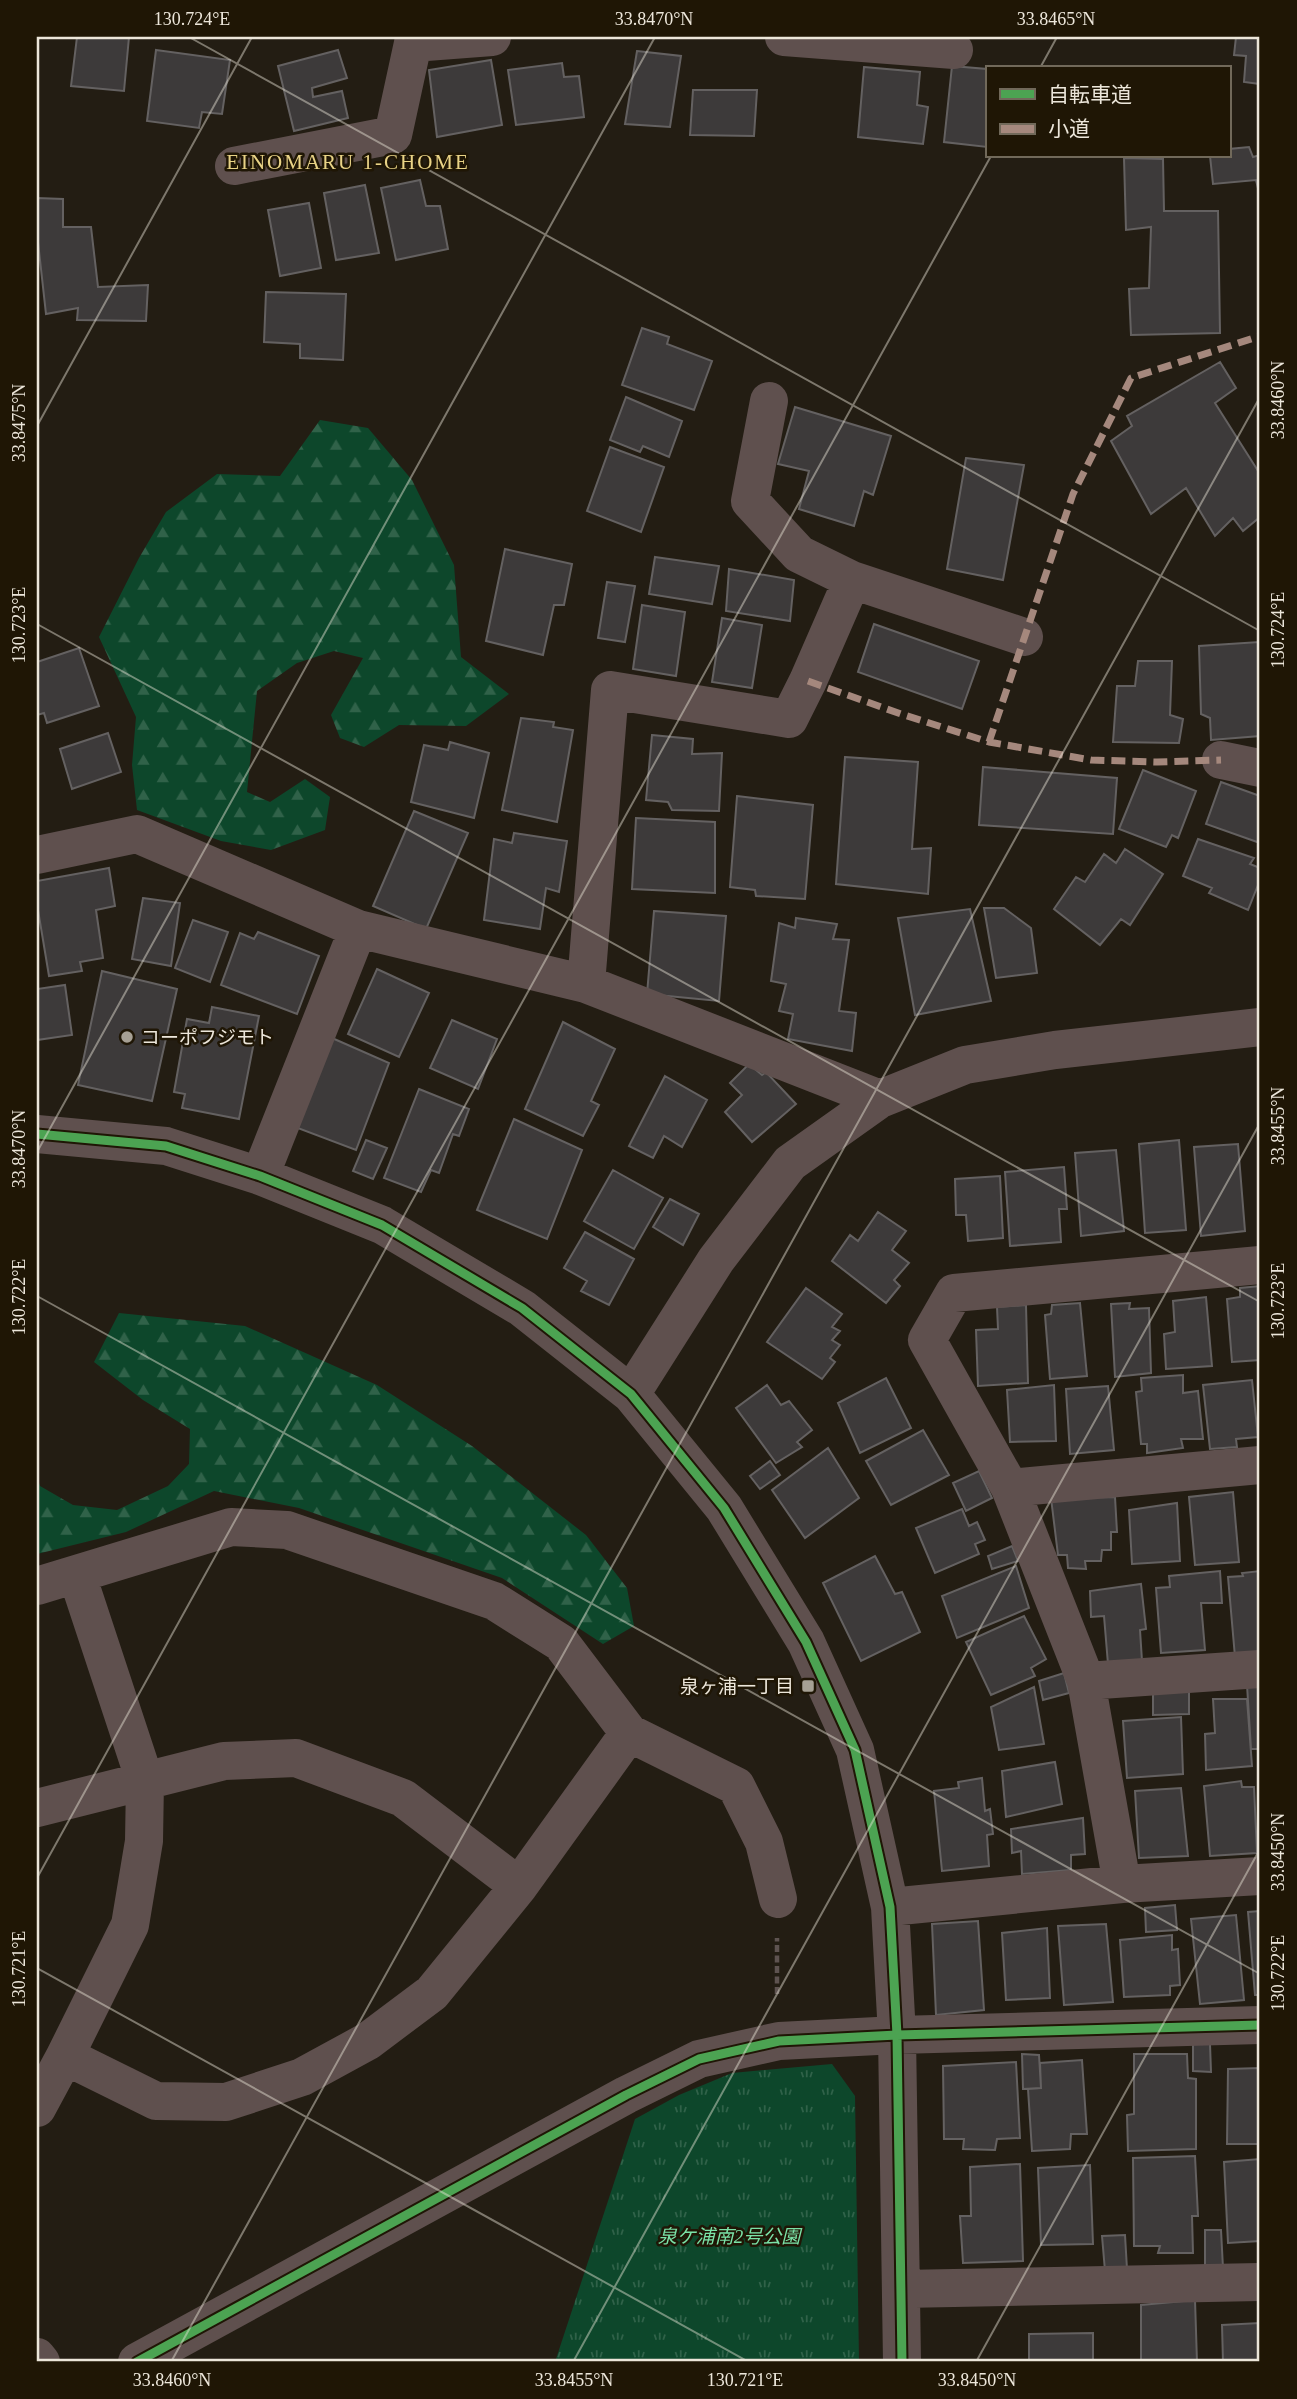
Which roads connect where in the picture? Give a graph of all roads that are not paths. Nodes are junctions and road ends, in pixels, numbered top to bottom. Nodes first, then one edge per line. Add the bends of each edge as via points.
1 (492, 37) edge
2 (784, 37) edge
3 (414, 40) edge
4 (954, 50) dead end
5 (234, 166) dead end
6 (769, 401) dead end
7 (852, 580) junction
8 (1024, 637) dead end
9 (1221, 760) dead end
10 (1260, 768) edge
11 (37, 855) edge
12 (358, 929) junction
13 (586, 984) junction
14 (1260, 1027) edge
15 (880, 1099) junction
16 (37, 1134) edge
17 (260, 1177) junction
18 (1260, 1265) edge
19 (631, 1394) junction
20 (1260, 1465) edge
21 (1010, 1488) junction
22 (78, 1575) junction
23 (37, 1586) edge
24 (1260, 1669) edge
25 (1086, 1681) junction
26 (629, 1733) junction
27 (145, 1781) junction
28 (37, 1808) edge
29 (1260, 1875) edge
30 (1122, 1884) junction
31 (519, 1886) junction
32 (778, 1899) road end
33 (890, 1907) junction
34 (1260, 2025) edge
35 (897, 2035) junction
36 (65, 2056) junction
37 (37, 2108) edge
38 (1260, 2281) edge
39 (902, 2289) junction
40 (37, 2357) edge
41 (41, 2362) edge
42 (137, 2362) edge
43 (902, 2362) edge

1 - 3 street
2 - 4 street
3 - 5 street via 393,135
6 - 7 street via 750,501 799,554
7 - 8 street
7 - 13 street via 789,719 610,690
9 - 10 street
11 - 12 street via 137,834
12 - 13 street
12 - 17 street
13 - 15 street
14 - 15 street via 965,1065
15 - 19 street via 790,1164 716,1260
16 - 17 street via 166,1146
17 - 19 street via 382,1225 522,1308
18 - 21 street via 954,1293 927,1340
19 - 33 street via 724,1508 806,1642 855,1750
20 - 21 street
21 - 25 street
22 - 23 street
22 - 26 street via 230,1527 286,1531 494,1601 561,1643
22 - 27 street
24 - 25 street
25 - 30 street
26 - 31 street
26 - 32 street via 736,1786 764,1842
27 - 28 street
27 - 31 street via 224,1761 296,1758 402,1798
27 - 36 street via 144,1841 130,1925
29 - 30 street
30 - 33 street
31 - 36 street via 432,1993 368,2041 302,2077 226,2102 156,2101
33 - 35 street
34 - 35 street
35 - 39 street
35 - 42 street via 779,2040 699,2059
36 - 37 street
38 - 39 street
39 - 43 street
40 - 41 street

